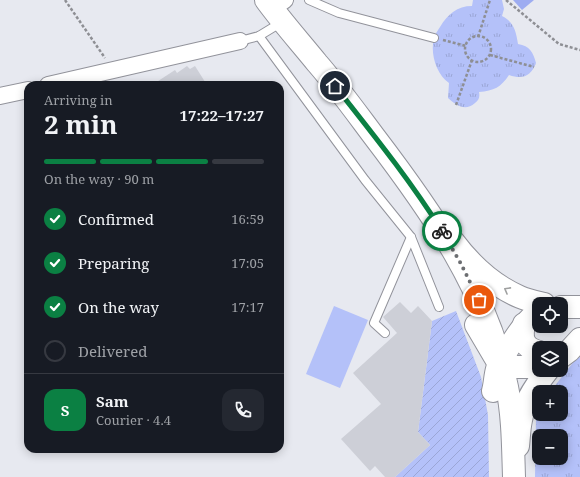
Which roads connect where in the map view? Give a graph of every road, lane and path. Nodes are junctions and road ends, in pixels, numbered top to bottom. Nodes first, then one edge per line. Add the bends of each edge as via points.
1 (65, 0) edge
2 (309, 0) edge
3 (490, 0) edge
4 (506, 0) edge
5 (279, 12) edge
6 (259, 36) junction
7 (478, 37) junction
8 (434, 38) joint
9 (240, 41) joint
10 (466, 46) junction
11 (580, 50) edge
12 (490, 54) junction
13 (472, 60) junction
14 (534, 67) dead end
15 (113, 70) junction
16 (65, 81) edge
17 (24, 91) edge
18 (0, 96) edge
19 (456, 105) dead end
20 (429, 211) junction
21 (411, 237) junction
22 (532, 300) edge
23 (439, 307) dead end
24 (568, 307) edge
25 (580, 307) edge
26 (532, 318) edge
27 (476, 325) junction
28 (385, 333) dead end
29 (580, 339) edge
30 (568, 344) edge
31 (532, 348) edge
32 (568, 352) edge
33 (501, 361) junction
34 (532, 367) edge
35 (543, 377) edge
36 (493, 391) junction
37 (502, 477) edge
38 (515, 477) edge

1 - 15 path
2 - 8 lane via 339,13
3 - 7 path
4 - 11 path via 559,44
5 - 6 lane
5 - 20 main road
5 - 27 main road via 314,68 428,231 454,276
6 - 9 lane
6 - 21 lane via 365,180
7 - 10 path via 470,39
7 - 12 path via 489,42
8 - 10 path
9 - 15 street
10 - 13 path via 466,54
12 - 13 path via 484,61
12 - 14 path
13 - 19 path
15 - 16 street
17 - 18 street
22 -> 20 main road via 488,279 467,259
20 - 33 main road via 460,262 485,313
21 - 23 lane
21 - 28 lane via 374,322
24 - 25 main road
26 - 31 main road via 522,335 526,345
26 - 33 main road
27 - 33 main road via 496,358
27 - 36 main road
29 - 30 main road
29 - 32 main road
33 - 34 main road via 515,367
33 - 36 main road
33 - 38 main road via 512,423
35 - 38 main road via 528,399 520,420
36 - 37 main road

